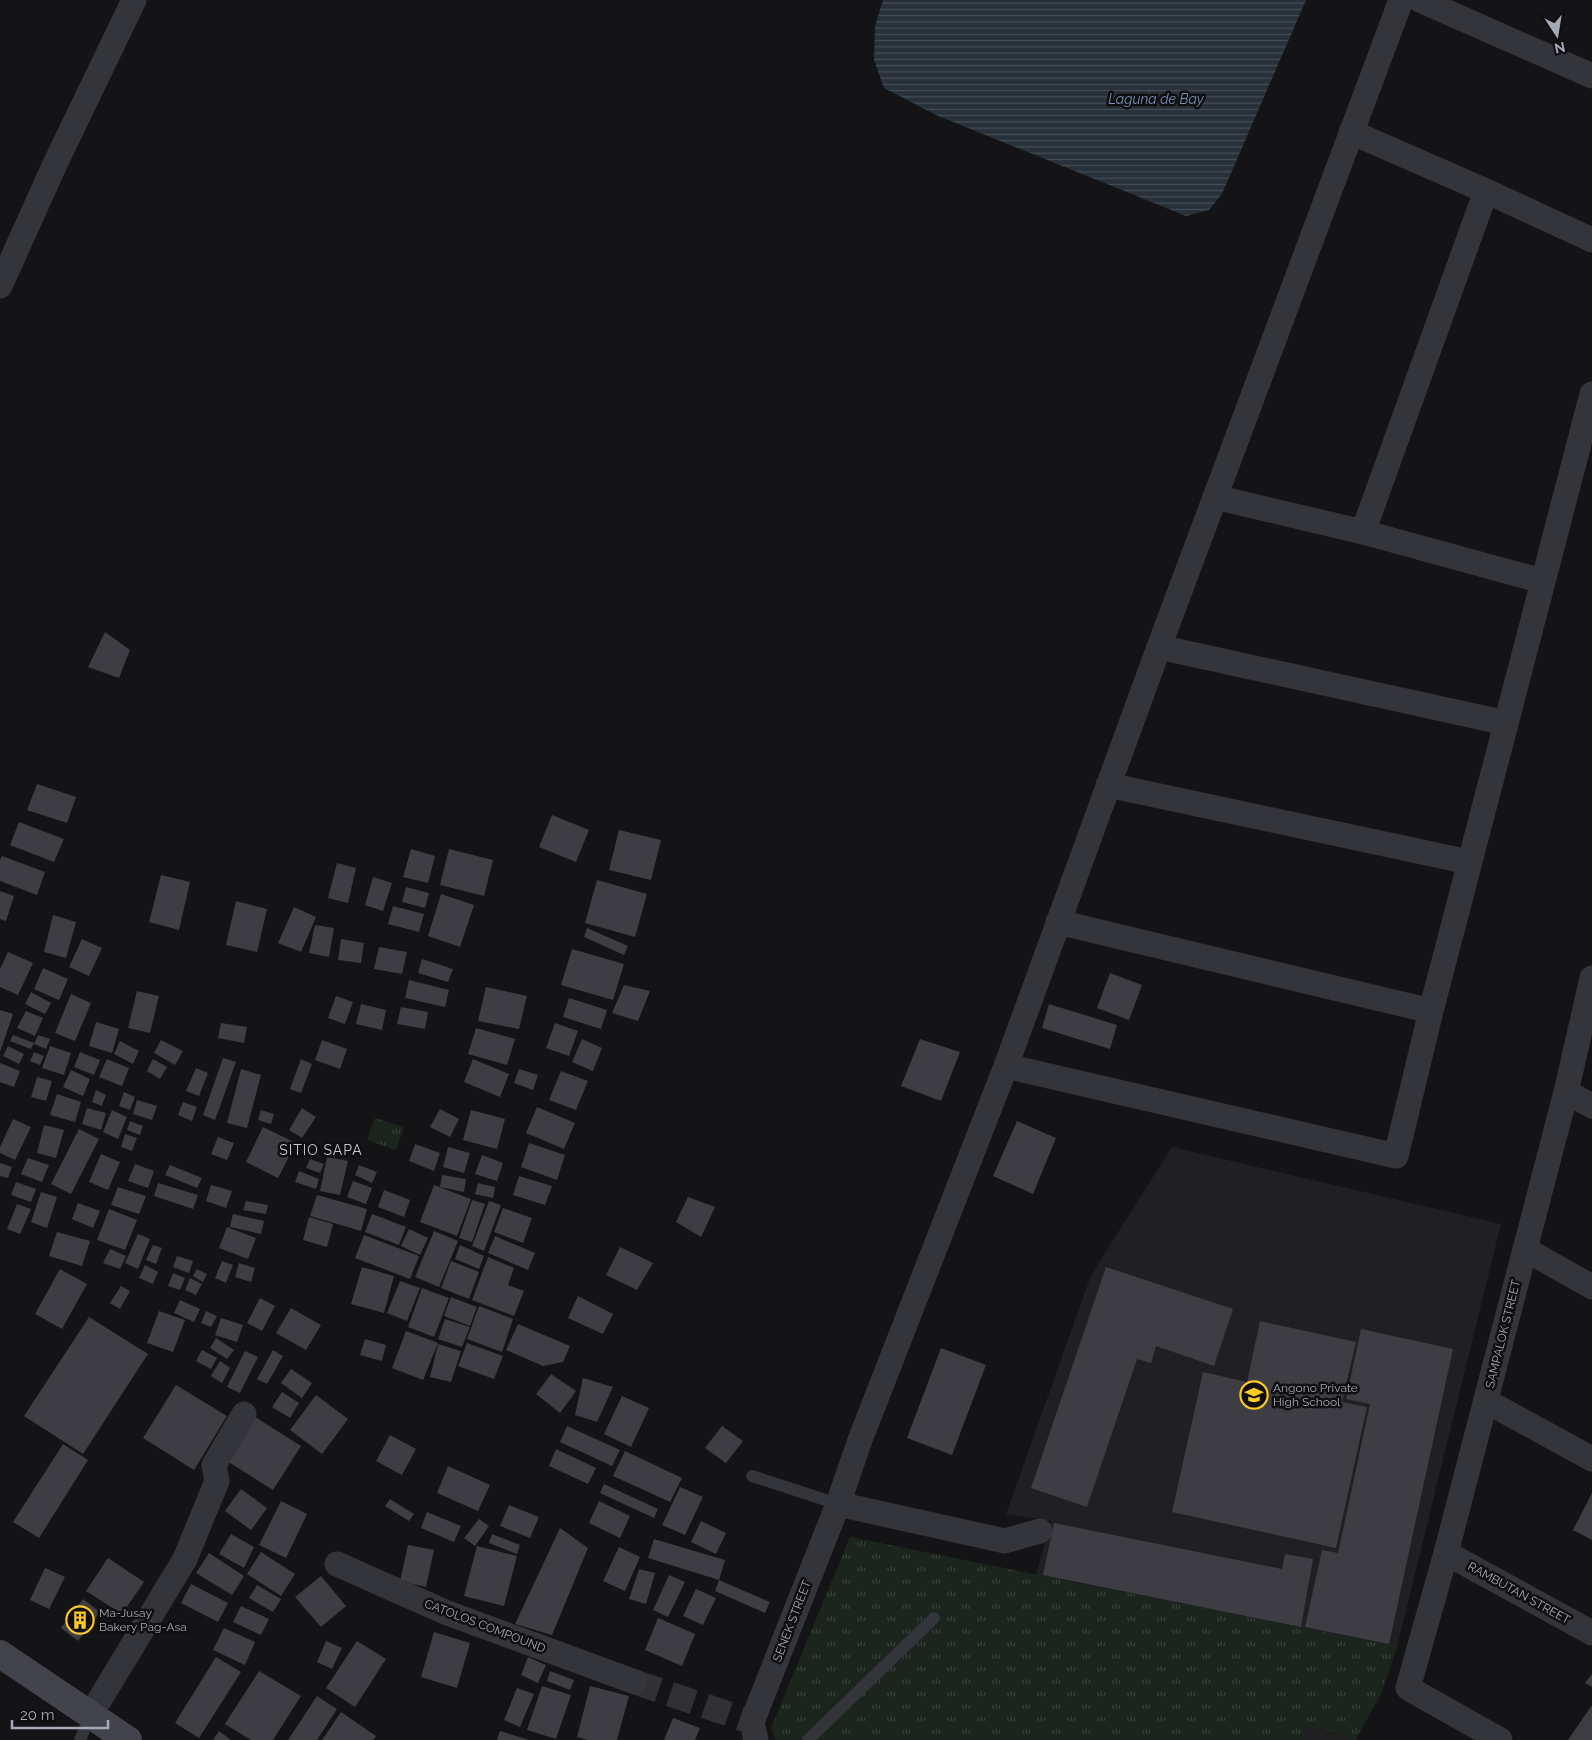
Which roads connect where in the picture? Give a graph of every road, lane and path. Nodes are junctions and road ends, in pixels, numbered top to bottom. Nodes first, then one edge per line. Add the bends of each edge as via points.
1 (134, 0) edge
2 (1401, 0) edge
3 (1420, 0) edge
4 (1592, 76) edge
5 (1351, 132) junction
6 (1486, 191) junction
7 (1592, 240) edge
8 (0, 286) edge
9 (1592, 394) edge
10 (1215, 496) junction
11 (1362, 532) junction
12 (1542, 580) junction
13 (1158, 647) junction
14 (1506, 723) junction
15 (1108, 785) junction
16 (1469, 862) junction
17 (1058, 922) junction
18 (1592, 978) edge
19 (1431, 1012) junction
20 (1006, 1066) junction
21 (1566, 1092) junction
22 (1592, 1106) edge
23 (1524, 1249) junction
24 (1592, 1287) edge
25 (1486, 1401) junction
26 (244, 1414) dead end
27 (1592, 1459) edge
28 (752, 1476) dead end
29 (838, 1504) junction
30 (1040, 1531) dead end
31 (1446, 1552) junction
32 (337, 1564) dead end
33 (934, 1618) dead end
34 (1592, 1633) edge
35 (0, 1654) edge
36 (635, 1682) tunnel mouth
37 (91, 1714) junction
38 (80, 1740) edge
39 (128, 1740) edge
40 (756, 1740) edge
41 (808, 1740) edge
42 (1500, 1740) edge

1 - 8 street
2 - 5 street, SENEK STREET
3 - 4 street
5 - 6 street
5 - 10 street, SENEK STREET
6 - 7 street
6 - 11 street
9 - 12 street
10 - 11 street
10 - 13 street, SENEK STREET
11 - 12 street
12 - 14 street
13 - 14 street
13 - 15 street, SENEK STREET
14 - 16 street
15 - 16 street
15 - 17 street, SENEK STREET
16 - 19 street
17 - 19 street
17 - 20 street, SENEK STREET
18 - 21 street, SAMPALOK STREET
19 - 20 street via 1396,1156
20 - 29 street, SENEK STREET
21 - 22 street
21 - 23 street, SAMPALOK STREET
23 - 24 street
23 - 25 street, SAMPALOK STREET
25 - 27 street
25 - 31 street, SAMPALOK STREET
26 - 37 street via 214,1465 217,1481 185,1559
28 - 29 lane
29 - 30 street via 1005,1541
29 - 40 street, SENEK STREET via 752,1722
31 - 34 street, RAMBUTAN STREET
31 - 42 street, SAMPALOK STREET via 1408,1688
32 - 36 street, CATOLOS COMPOUND via 445,1612
33 - 41 lane
35 - 37 main road
37 - 38 lane
37 - 39 main road

